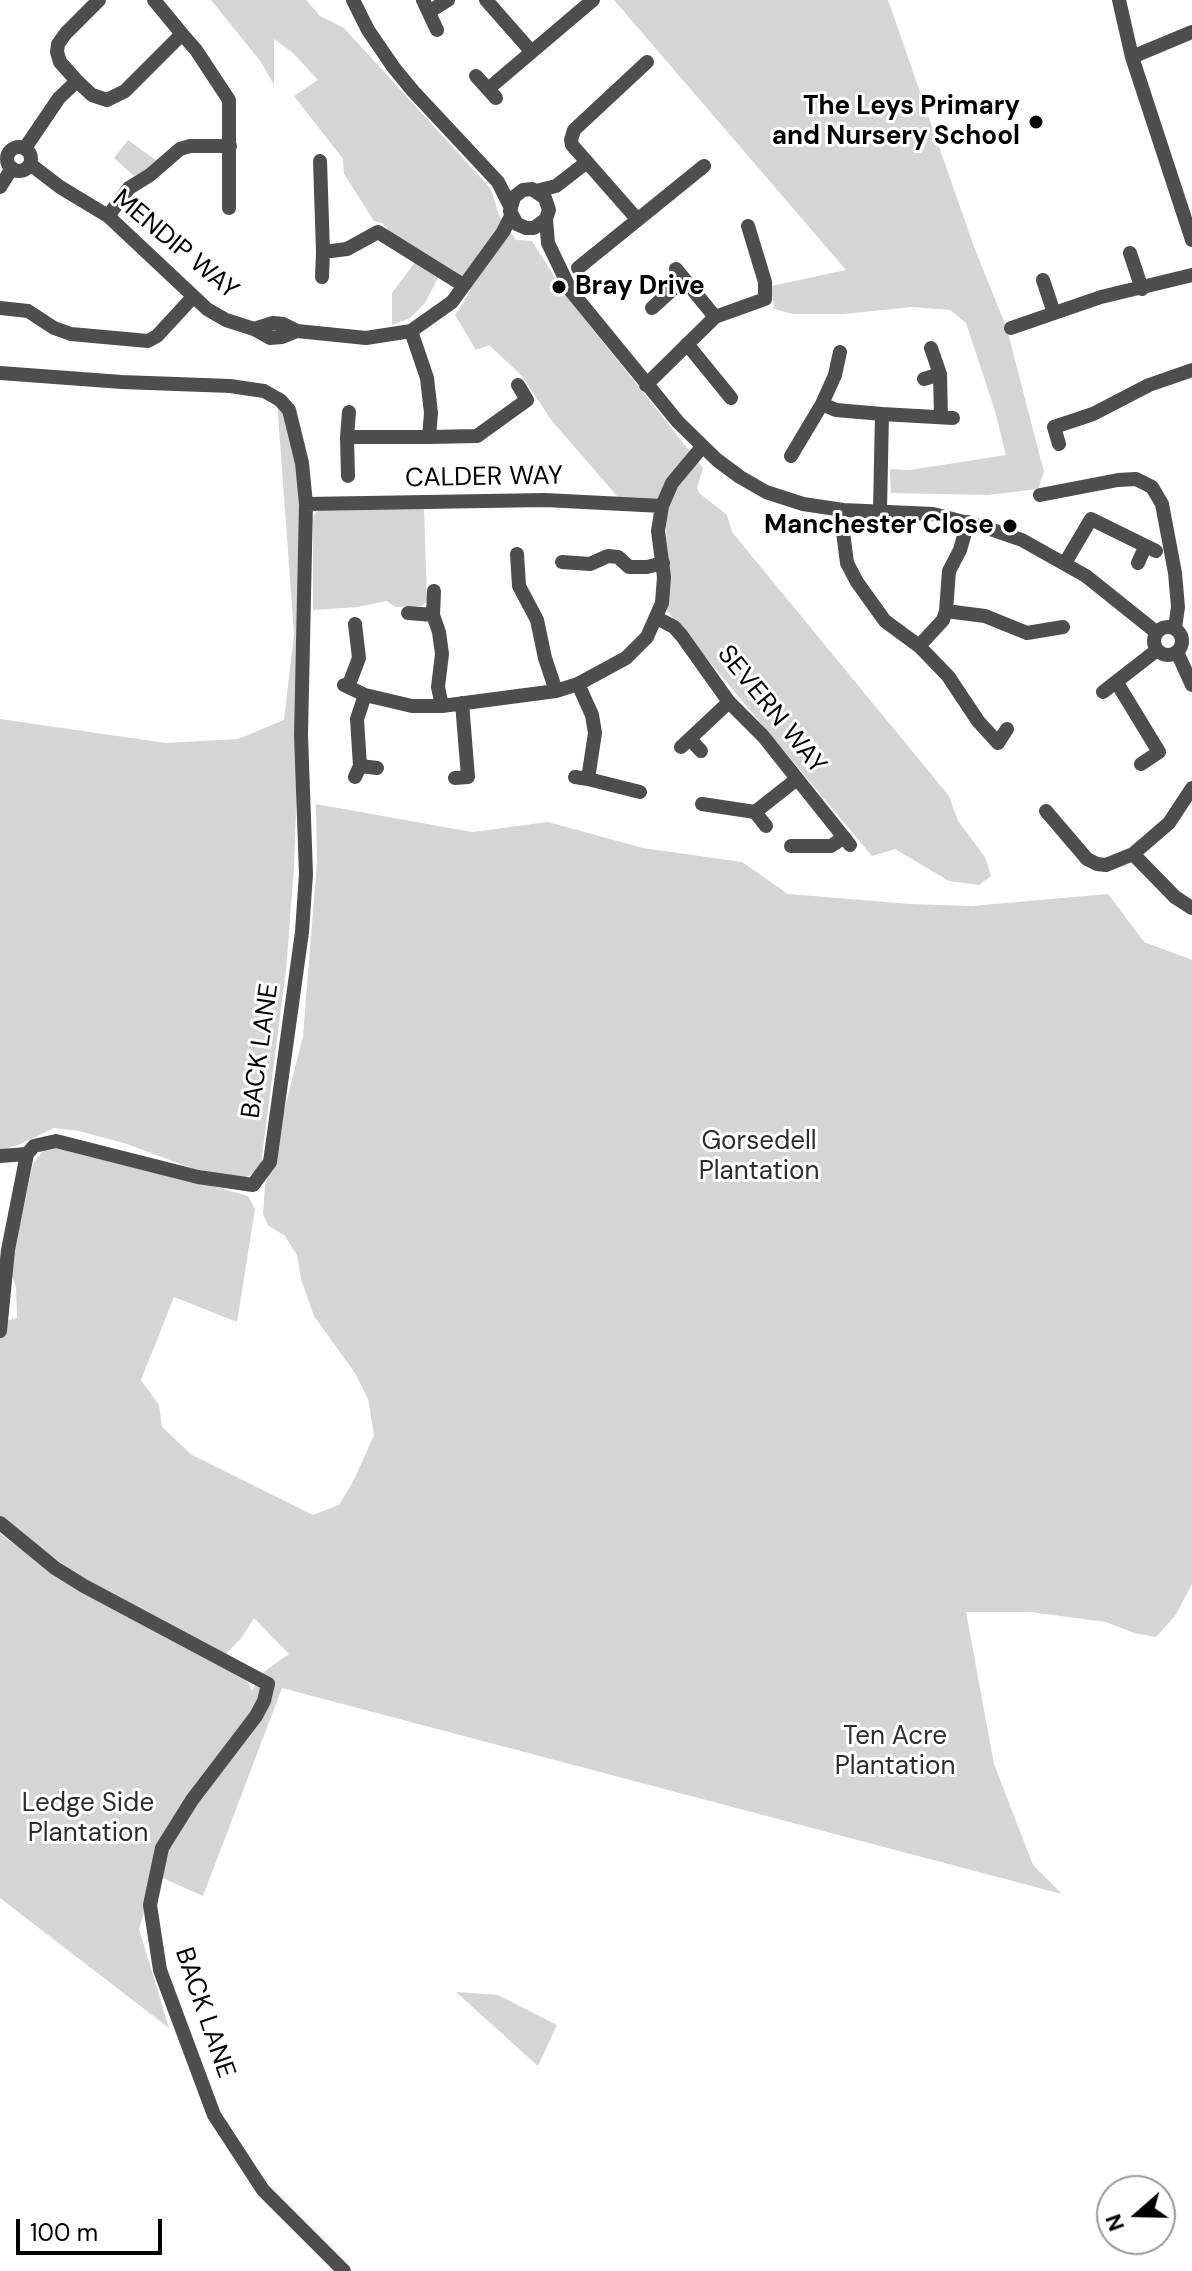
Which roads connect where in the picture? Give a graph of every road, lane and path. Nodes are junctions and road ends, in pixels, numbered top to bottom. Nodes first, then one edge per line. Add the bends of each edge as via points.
1 (99, 0) edge
2 (154, 0) edge
3 (448, 0) edge
4 (486, 0) edge
5 (593, 0) edge
6 (1119, 0) edge
7 (358, 4) edge
8 (426, 6) edge
9 (437, 30) dead end
10 (1192, 32) edge
11 (182, 34) junction
12 (530, 50) junction
13 (1132, 57) junction
14 (647, 62) dead end
15 (476, 76) dead end
16 (77, 81) junction
17 (230, 146) junction
18 (25, 148) junction
19 (7, 156) edge
20 (320, 161) dead end
21 (587, 162) junction
22 (30, 164) junction
23 (704, 166) dead end
24 (498, 182) junction
25 (0, 187) edge
26 (536, 194) junction
27 (229, 208) dead end
28 (108, 216) junction
29 (1188, 217) edge
30 (525, 219) junction
31 (637, 219) junction
32 (748, 226) dead end
33 (1192, 240) edge
34 (323, 252) junction
35 (1130, 253) dead end
36 (578, 268) dead end
37 (1192, 275) edge
38 (322, 277) dead end
39 (1043, 280) dead end
40 (463, 285) junction
41 (1142, 289) junction
42 (193, 297) junction
43 (0, 308) edge
44 (652, 308) dead end
45 (1054, 313) junction
46 (715, 317) junction
47 (1011, 328) dead end
48 (411, 331) junction
49 (687, 344) junction
50 (931, 348) dead end
51 (840, 352) dead end
52 (1192, 370) edge
53 (0, 373) edge
54 (940, 374) junction
55 (924, 379) dead end
56 (518, 385) dead end
57 (646, 385) junction
58 (728, 389) dead end
59 (527, 400) junction
60 (822, 404) junction
61 (349, 412) dead end
62 (538, 412) dead end
63 (882, 414) junction
64 (347, 437) junction
65 (429, 437) junction
66 (1059, 444) dead end
67 (702, 447) junction
68 (791, 456) dead end
69 (348, 476) dead end
70 (1040, 495) dead end
71 (306, 504) junction
72 (662, 506) junction
73 (880, 510) junction
74 (968, 522) junction
75 (843, 532) dead end
76 (517, 554) dead end
77 (562, 562) dead end
78 (663, 563) junction
79 (1065, 563) junction
80 (1138, 563) dead end
81 (434, 591) dead end
82 (946, 611) junction
83 (408, 613) dead end
84 (433, 615) junction
85 (657, 618) junction
86 (355, 624) dead end
87 (1063, 627) dead end
88 (1175, 628) junction
89 (1156, 632) junction
90 (919, 646) junction
91 (1157, 650) junction
92 (1177, 652) junction
93 (1117, 683) junction
94 (578, 684) junction
95 (1192, 685) edge
96 (556, 691) junction
97 (1103, 692) dead end
98 (365, 695) junction
99 (729, 702) junction
100 (462, 703) junction
101 (442, 706) junction
102 (1007, 729) dead end
103 (701, 751) dead end
104 (1141, 764) dead end
105 (377, 768) dead end
106 (468, 778) dead end
107 (797, 779) junction
108 (1192, 788) edge
109 (640, 792) dead end
110 (702, 804) dead end
111 (1046, 811) dead end
112 (755, 812) junction
113 (766, 826) dead end
114 (791, 846) dead end
115 (1133, 854) junction
116 (1192, 908) edge
117 (27, 1154) junction
118 (0, 1156) edge
119 (0, 1331) edge
120 (0, 1523) edge
121 (344, 2271) edge

1 - 16 street via 58,44 60,62
2 - 11 street
3 - 8 street
4 - 12 street
5 - 12 street
6 - 13 street
7 - 24 street via 376,42 413,91
8 - 9 street
10 - 13 street
11 - 16 street via 115,98 97,98
11 - 17 street via 229,100
12 - 15 street via 492,94
13 - 29 street
14 - 21 street via 572,134 572,145
16 - 18 street
17 - 27 street
17 - 28 street via 180,149 129,188
18 - 19 street via 16,147
18 - 22 street
19 - 22 street via 22,170
19 - 25 street
20 - 34 street
21 - 26 street
21 - 31 street
22 - 28 street, MENDIP WAY
23 - 31 street
24 - 26 street
24 - 30 street
26 - 30 street via 549,210
26 - 30 street via 514,197
28 - 42 street, MENDIP WAY
29 - 33 street
30 - 40 street via 503,232
30 - 57 street via 548,243 571,291
31 - 36 street
32 - 46 street via 758,241 765,299
34 - 38 street
34 - 40 street via 347,249 378,232
35 - 41 street
37 - 41 street
39 - 45 street
40 - 48 street via 452,302
41 - 45 street
42 - 43 street via 148,341 71,334 28,311
42 - 48 street, MENDIP WAY via 226,320 254,329 273,323 297,331 366,338
44 - 46 street via 680,274
45 - 47 street
46 - 49 street
48 - 65 street via 427,378
49 - 57 street
49 - 58 street
50 - 54 street
51 - 60 street
52 - 66 street via 1054,427
53 - 71 street via 264,391 289,410
54 - 55 street
54 - 63 street via 947,418
56 - 59 street
57 - 67 street
59 - 62 street
59 - 65 street via 477,436
60 - 63 street
60 - 68 street
61 - 64 street
63 - 73 street
64 - 65 street
64 - 69 street
67 - 72 street via 672,483
67 - 73 street via 740,477 780,498 817,507
70 - 88 street via 1118,480 1136,479 1152,487 1162,504 1175,573
71 - 72 street, CALDER WAY via 545,500
71 - 117 street, BACK LANE via 301,735 306,874 270,1162 253,1185 198,1177 56,1141 34,1146
72 - 78 street via 658,531
73 - 74 street
74 - 79 street via 1022,540
74 - 82 street via 949,571
75 - 90 street via 846,558 857,582 885,621
76 - 96 street via 519,586 537,620
77 - 78 street via 590,564 608,556 629,567
78 - 85 street via 664,596
79 - 80 street via 1091,519 1150,549
79 - 89 street
81 - 84 street
82 - 87 street via 985,616 1027,633
82 - 90 street
83 - 84 street
84 - 101 street via 442,654
85 - 94 street via 634,651
85 - 99 street, SEVERN WAY via 682,636
86 - 98 street via 359,658 346,686
88 - 89 street via 1165,626
88 - 92 street via 1182,639
89 - 91 street
90 - 102 street via 948,676 991,737 998,743
91 - 92 street
91 - 93 street
92 - 95 street
93 - 97 street
93 - 104 street via 1164,748
94 - 96 street
94 - 109 street via 595,733 582,778
96 - 100 street
98 - 101 street via 412,706
98 - 105 street via 357,719 358,772
99 - 103 street via 686,743
99 - 107 street, SEVERN WAY
100 - 101 street
100 - 106 street
107 - 112 street
107 - 114 street, SEVERN WAY via 847,842
108 - 115 street via 1169,823
110 - 112 street
111 - 115 street via 1092,862 1111,864
112 - 113 street
115 - 116 street
117 - 118 street
117 - 119 street via 8,1250
120 - 121 street, BACK LANE via 84,1586 268,1684 256,1716 162,1848 150,1905 160,1970 214,2115 263,2190

